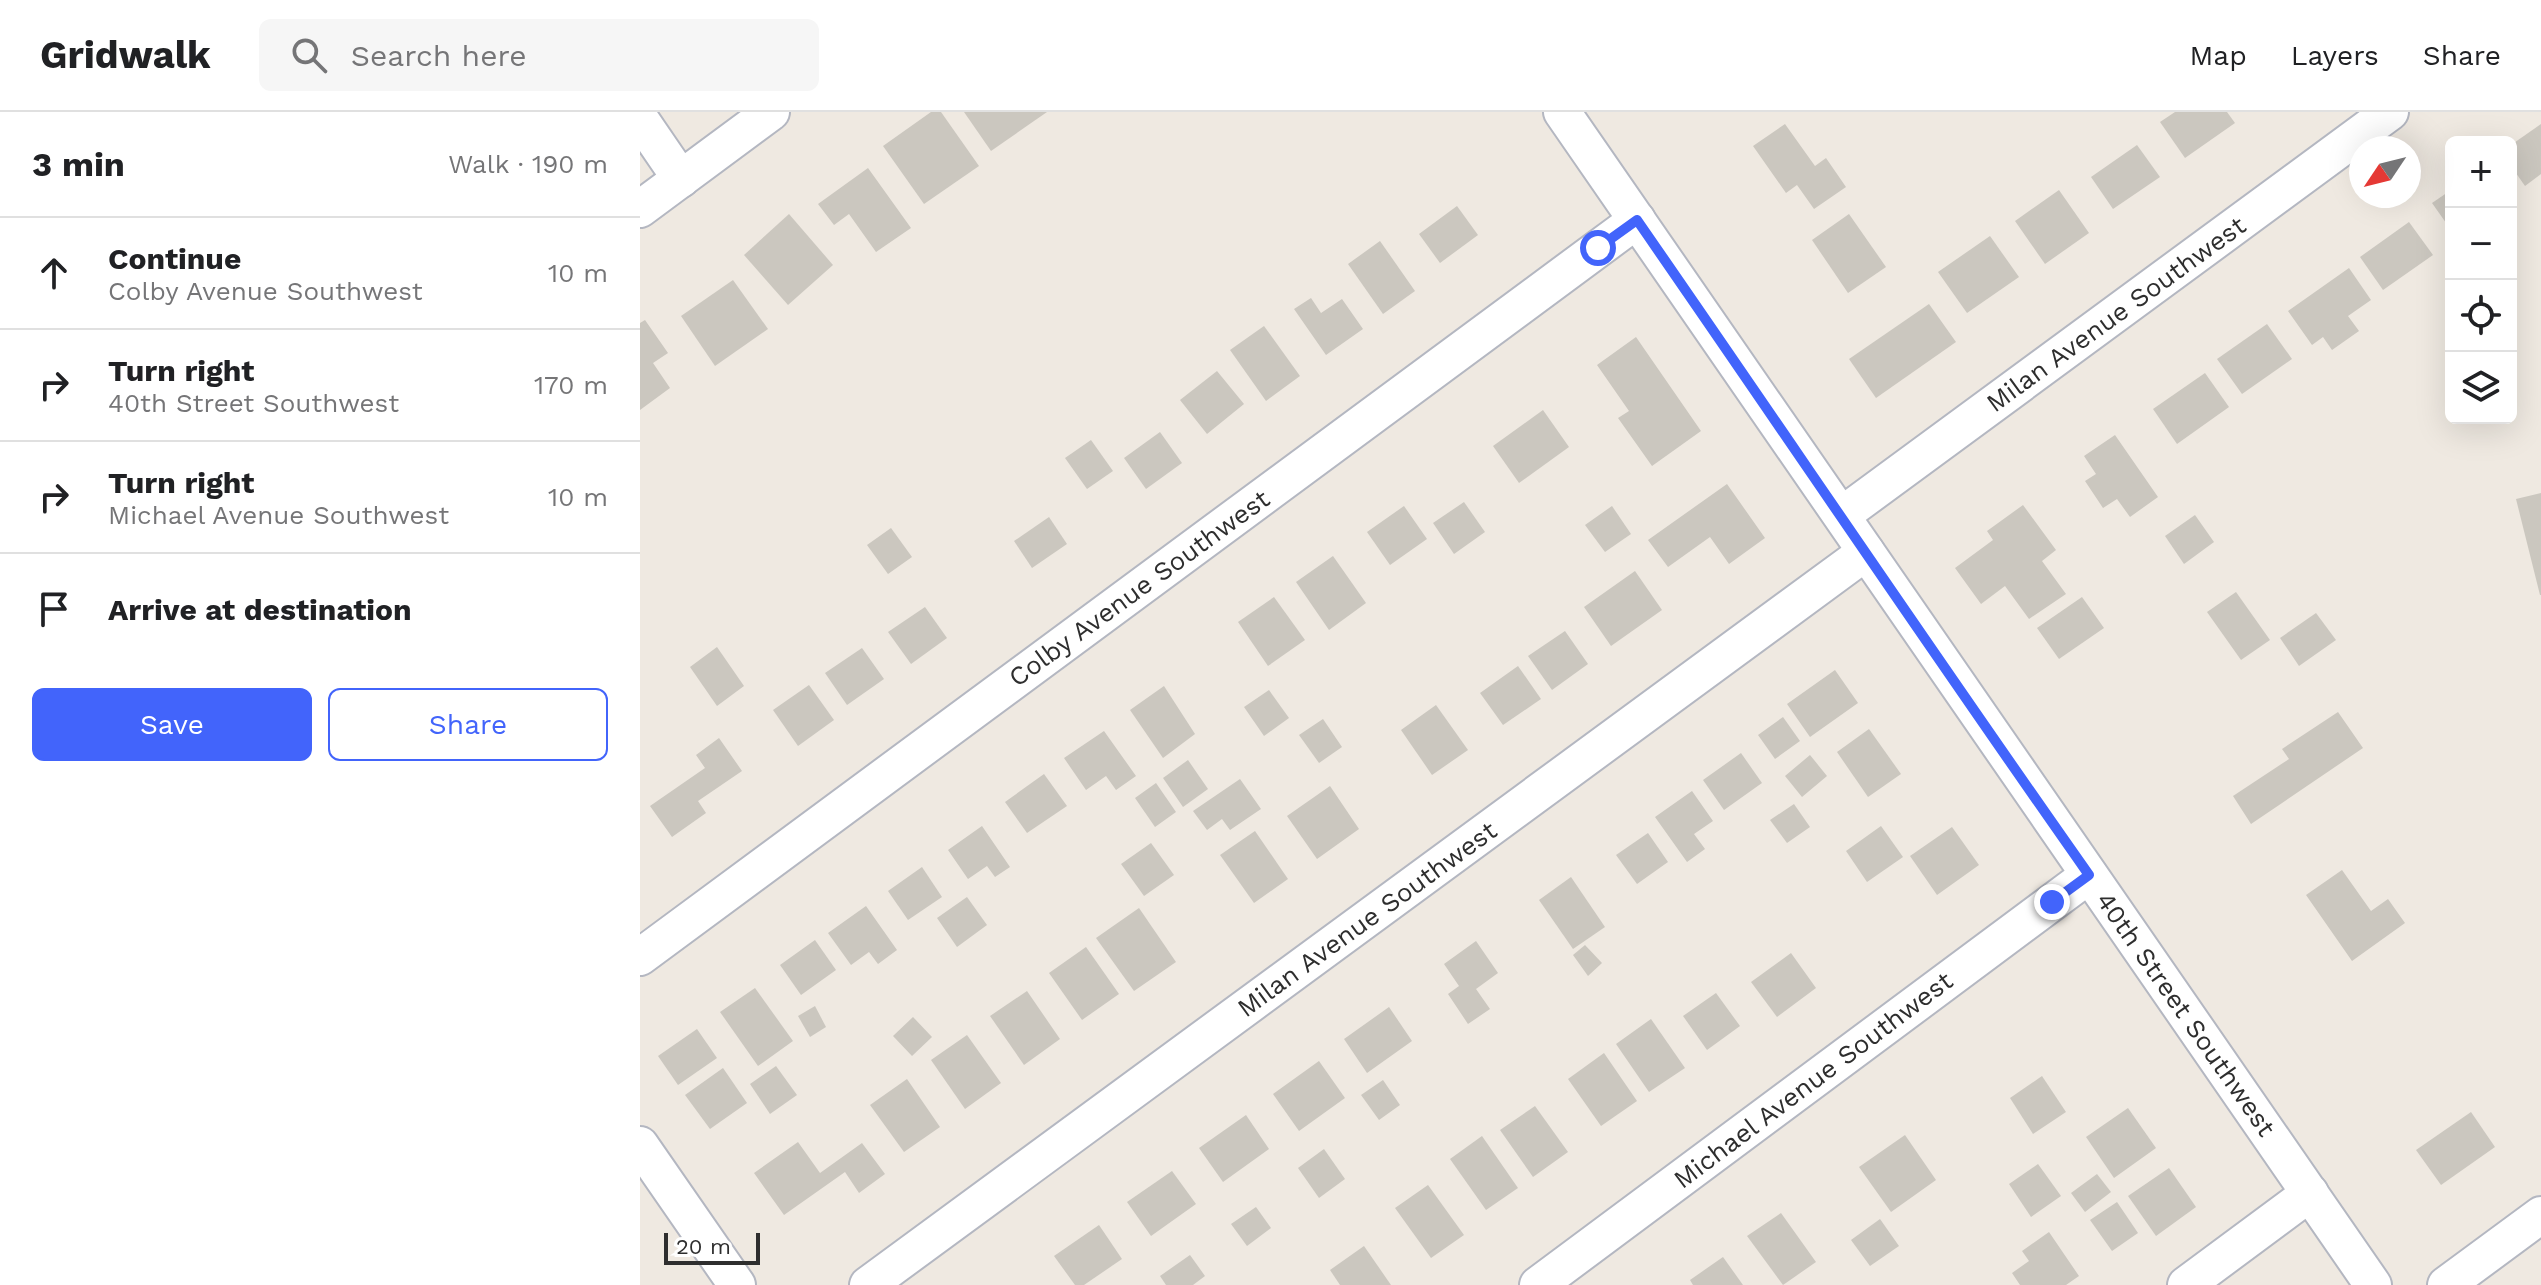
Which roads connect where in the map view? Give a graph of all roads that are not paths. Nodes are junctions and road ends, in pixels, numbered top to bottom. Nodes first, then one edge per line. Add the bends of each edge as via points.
1 (771, 112) edge
2 (1562, 112) edge
3 (2390, 112) edge
4 (640, 119) edge
5 (681, 179) junction
6 (640, 209) edge
7 (1637, 220) junction
8 (1842, 515) junction
9 (1866, 552) junction
10 (2089, 875) junction
11 (640, 957) edge
12 (640, 1145) edge
13 (2310, 1193) junction
14 (2541, 1215) edge
15 (737, 1285) edge
16 (868, 1285) edge
17 (1538, 1285) edge
18 (2186, 1285) edge
19 (2373, 1285) edge
20 (2446, 1285) edge

1 - 5 street
2 - 7 street, 40th Street Southwest
3 - 8 street, Milan Avenue Southwest
4 - 5 street
5 - 6 street
7 - 8 street, 40th Street Southwest
7 - 11 street, Colby Avenue Southwest
8 - 9 street, 40th Street Southwest
9 - 10 street, 40th Street Southwest
9 - 16 street, Milan Avenue Southwest
10 - 13 street, 40th Street Southwest
10 - 17 street, Michael Avenue Southwest
12 - 15 street
13 - 18 street
13 - 19 street, 40th Street Southwest
14 - 20 street

